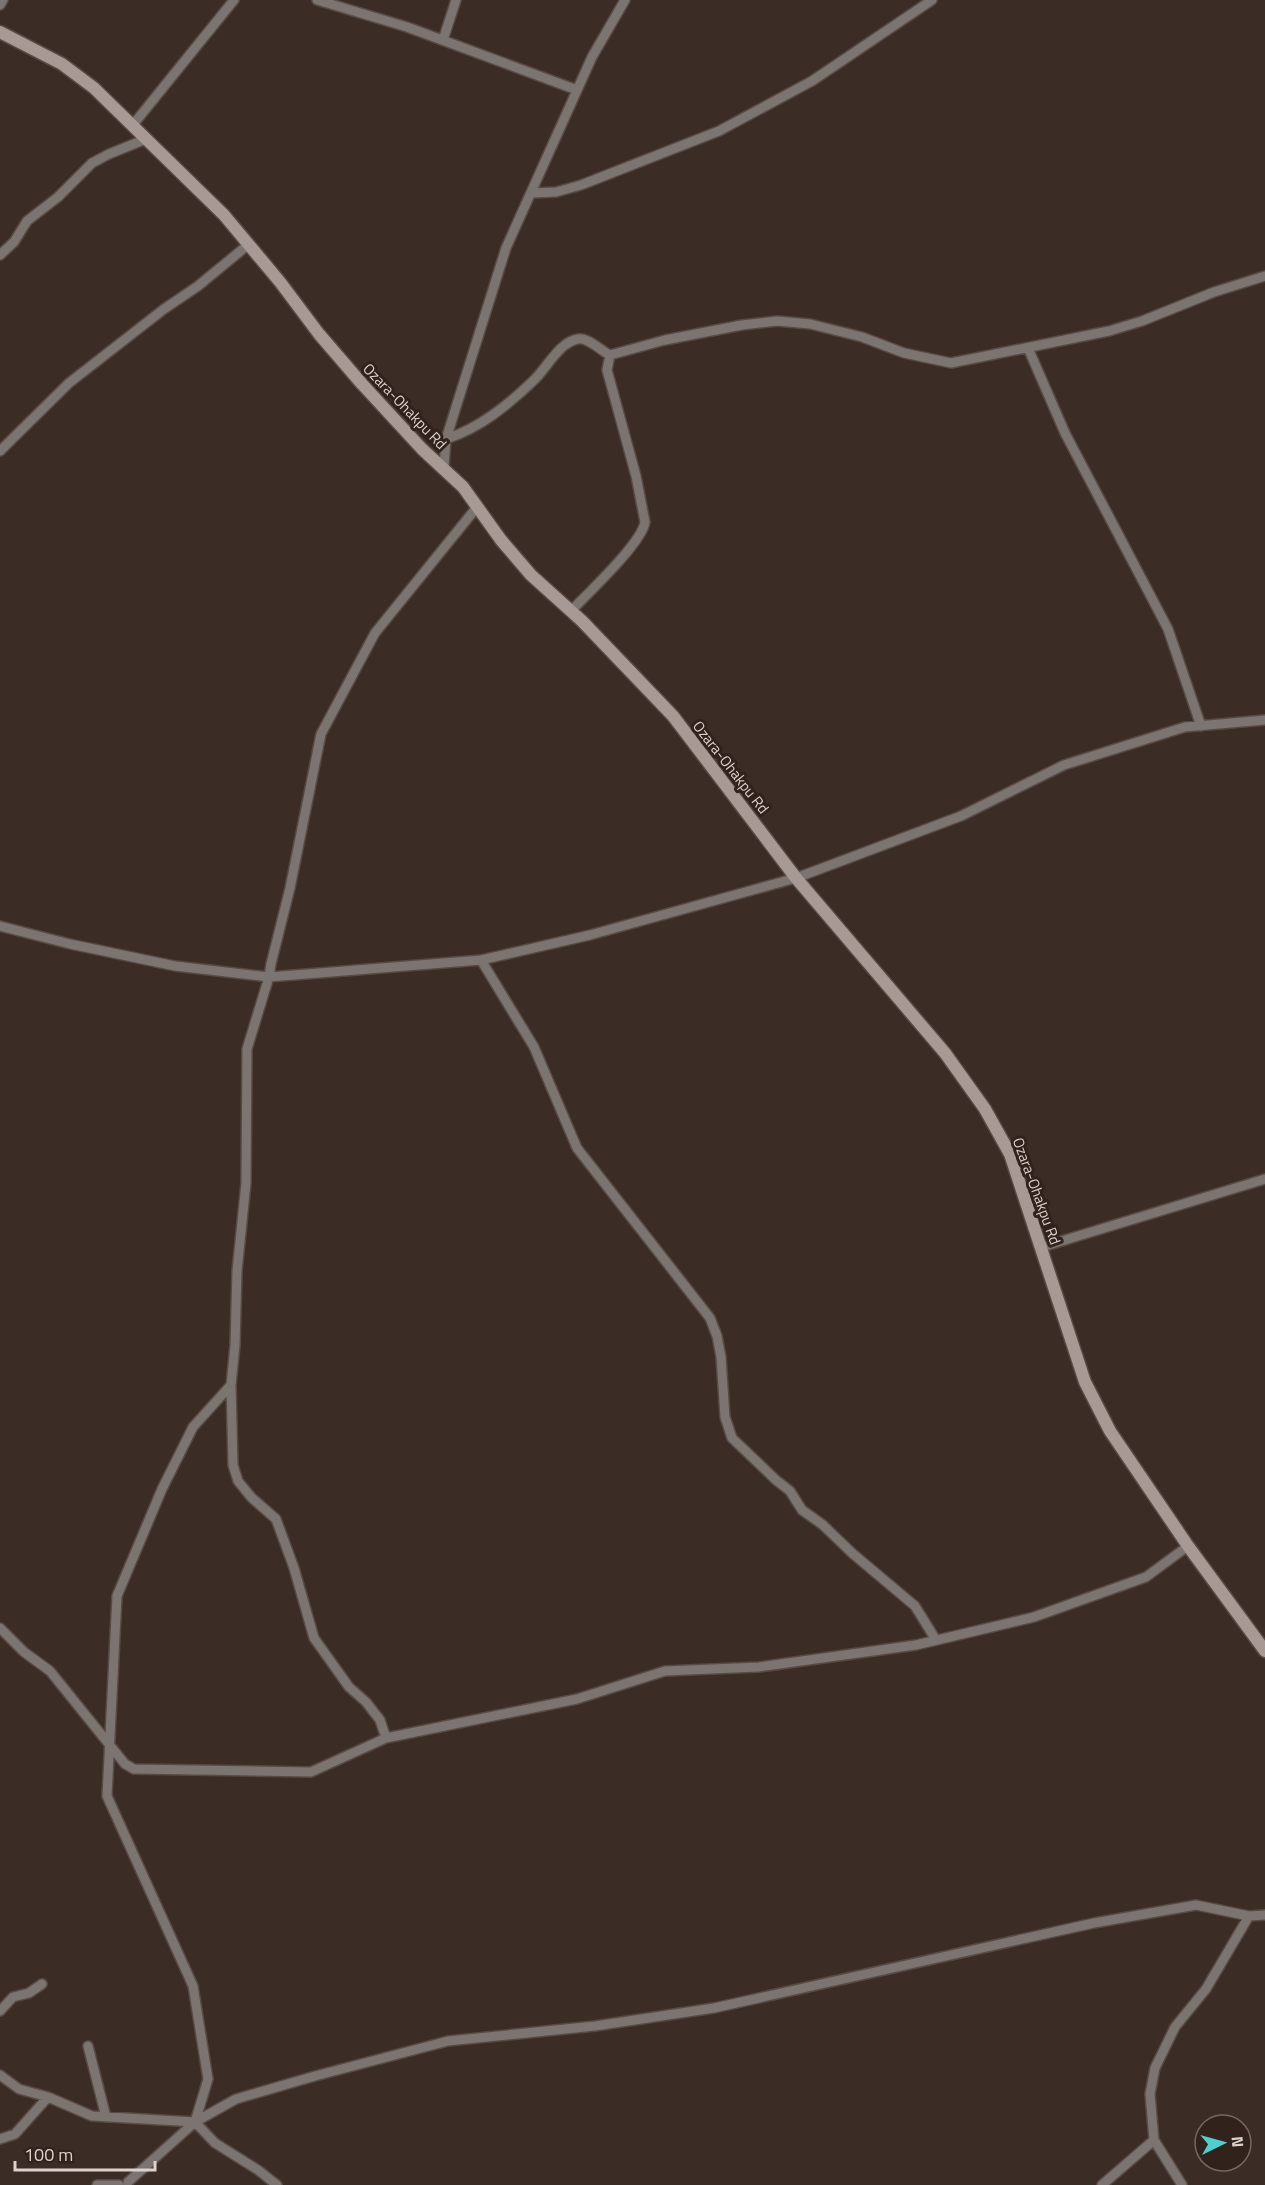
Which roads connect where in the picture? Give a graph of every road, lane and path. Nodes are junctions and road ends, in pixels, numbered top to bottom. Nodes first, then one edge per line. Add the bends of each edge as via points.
1 (3, 0) edge
2 (234, 0) edge
3 (317, 0) edge
4 (456, 0) edge
5 (625, 0) edge
6 (932, 0) edge
7 (0, 5) edge
8 (0, 32) edge
9 (443, 40) junction
10 (577, 90) junction
11 (132, 126) junction
12 (146, 139) junction
13 (531, 193) junction
14 (249, 244) junction
15 (0, 255) edge
16 (1265, 276) edge
17 (1028, 348) junction
18 (610, 356) junction
19 (446, 439) junction
20 (0, 451) edge
21 (444, 467) junction
22 (477, 507) junction
23 (571, 611) junction
24 (1265, 720) edge
25 (1201, 726) junction
26 (796, 878) junction
27 (0, 926) edge
28 (481, 960) junction
29 (269, 977) junction
30 (1265, 1179) edge
31 (1042, 1247) junction
32 (231, 1385) junction
33 (1188, 1546) junction
34 (0, 1628) edge
35 (936, 1640) junction
36 (1265, 1651) edge
37 (386, 1738) junction
38 (109, 1745) junction
39 (1265, 1915) edge
40 (1249, 1916) junction
41 (42, 1984) dead end
42 (0, 2011) edge
43 (88, 2046) dead end
44 (0, 2075) edge
45 (48, 2097) junction
46 (106, 2117) junction
47 (195, 2122) junction
48 (0, 2139) edge
49 (1154, 2140) junction
50 (124, 2184) edge
51 (97, 2185) edge
52 (277, 2185) edge
53 (1101, 2185) edge
54 (1182, 2185) edge

1 - 7 street
2 - 11 street
3 - 9 street
4 - 9 street
5 - 10 street
6 - 13 street via 812,81 719,131 581,185
8 - 11 main road, Ozara-Ohakpu Rd via 62,64
9 - 10 street
10 - 13 street
11 - 12 main road, Ozara-Ohakpu Rd
12 - 14 main road, Ozara-Ohakpu Rd
12 - 15 street via 92,163 27,221
13 - 19 street via 506,248
14 - 20 street via 69,383
14 - 21 main road, Ozara-Ohakpu Rd via 362,384
16 - 17 street via 1142,321
17 - 18 street via 951,363 810,324 777,321 665,340
17 - 25 street via 1065,433 1168,629
18 - 19 street via 588,340 578,338 564,346 535,379 489,418
18 - 23 street via 607,370 645,522 634,543
19 - 21 street
21 - 22 main road, Ozara-Ohakpu Rd
22 - 23 main road, Ozara-Ohakpu Rd via 531,575
22 - 29 street via 375,633 321,734
23 - 26 main road, Ozara-Ohakpu Rd via 673,716
24 - 25 street
25 - 26 street via 1064,765 961,816
26 - 28 street
26 - 31 main road, Ozara-Ohakpu Rd via 945,1053 985,1109 1010,1154
27 - 29 street via 176,966
28 - 29 street
28 - 35 street via 534,1047 577,1148 710,1318 721,1357 725,1417 732,1437 790,1491 802,1510 915,1606
29 - 32 street via 247,1049 246,1183
30 - 31 street
31 - 33 main road, Ozara-Ohakpu Rd via 1085,1382 1110,1431
32 - 37 street via 233,1465 238,1481 276,1520 314,1638 349,1687 380,1720
32 - 38 street via 193,1427 117,1596
33 - 35 street via 1146,1577 1034,1617
33 - 36 main road, Ozara-Ohakpu Rd
34 - 38 street via 50,1671
35 - 37 street via 759,1667 664,1671 577,1699
37 - 38 street via 311,1772 134,1768 124,1764
38 - 47 street via 107,1796 193,1986 208,2079
39 - 40 street
40 - 47 street via 1196,1905 1094,1923 714,2008 596,2026 448,2041 236,2099
40 - 49 street via 1206,1989 1175,2027 1155,2068 1150,2094
41 - 42 street via 13,1997
43 - 46 street
44 - 45 street via 19,2089
45 - 46 street via 92,2116
45 - 48 street via 15,2134
46 - 47 street
47 - 50 street
47 - 52 street via 215,2143
49 - 53 street
49 - 54 street
50 - 51 street

